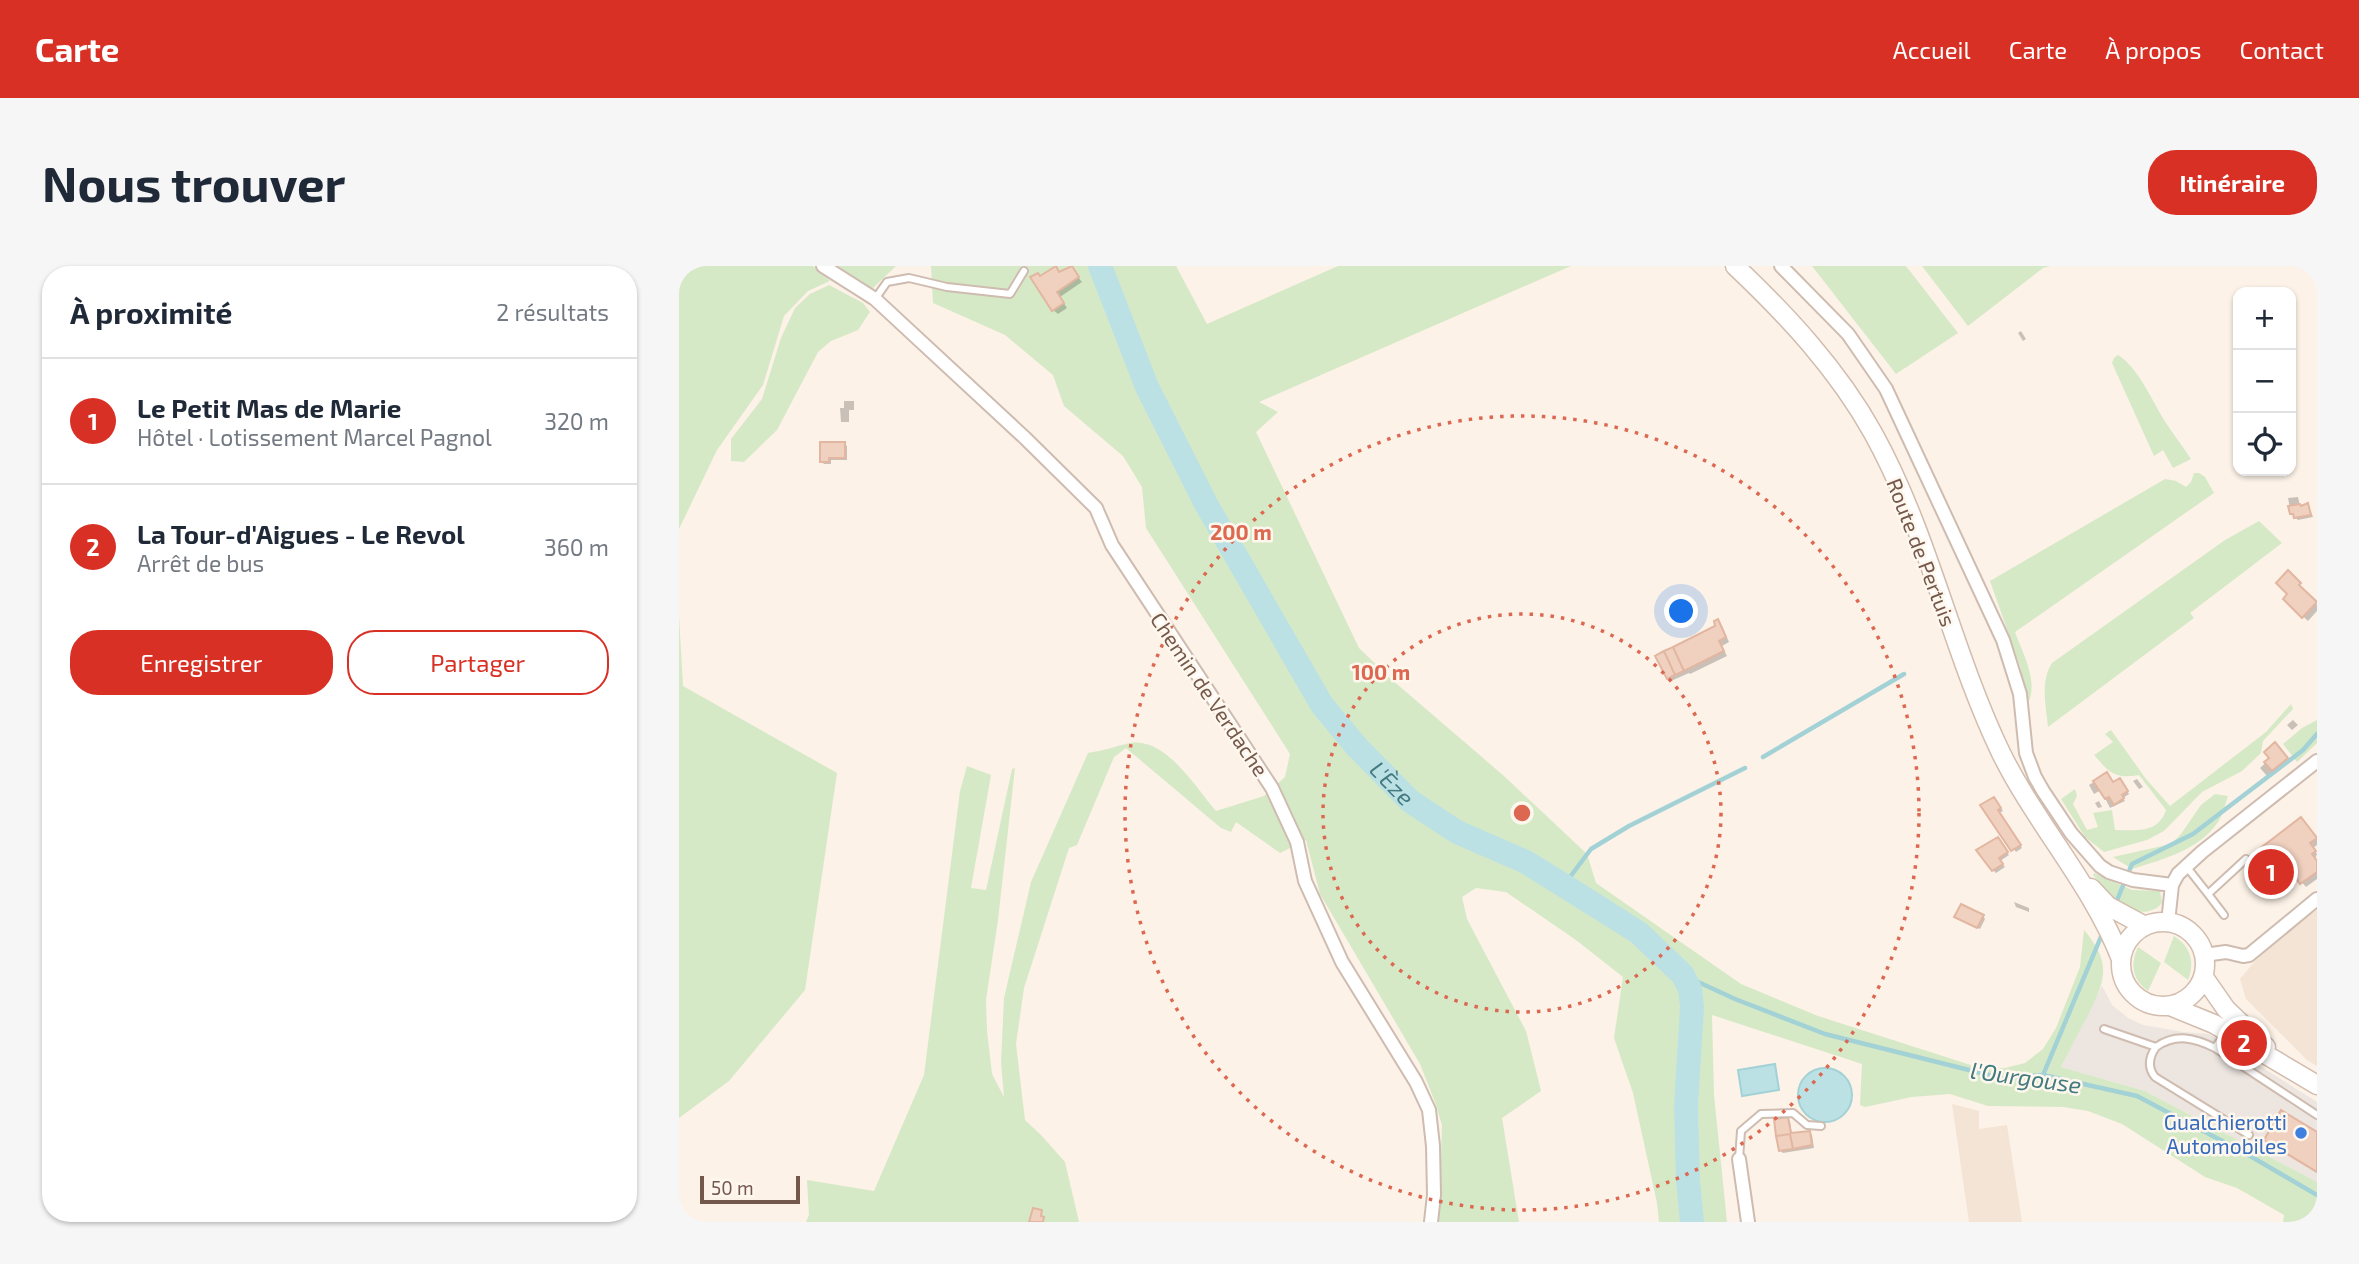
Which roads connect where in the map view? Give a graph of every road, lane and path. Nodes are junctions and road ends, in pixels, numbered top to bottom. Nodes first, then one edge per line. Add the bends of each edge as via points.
1 (823, 266) edge
2 (1735, 266) edge
3 (1781, 266) edge
4 (1024, 271) dead end
5 (875, 299) junction
6 (2316, 765) edge
7 (2246, 859) dead end
8 (2069, 865) junction
9 (2186, 866) junction
10 (2172, 885) junction
11 (2207, 894) junction
12 (2317, 899) edge
13 (2224, 915) dead end
14 (2168, 922) junction
15 (2145, 926) junction
16 (2204, 955) junction
17 (2121, 959) junction
18 (2203, 976) junction
19 (2170, 1006) junction
20 (2104, 1029) dead end
21 (2226, 1032) junction
22 (2156, 1047) junction
23 (2215, 1048) junction
24 (2289, 1068) junction
25 (2317, 1085) edge
26 (2317, 1115) edge
27 (1821, 1126) dead end
28 (2249, 1136) dead end
29 (1739, 1159) joint
30 (1431, 1222) edge
31 (1748, 1222) edge

1 - 5 street, Chemin de Verdache
2 - 8 main road, Route de Pertuis via 1811,346 1853,399 1873,434 1913,520 1991,730 2033,810
3 - 10 street via 1848,334 1886,389 2003,640 2020,694 2026,753 2043,792 2100,866 2133,880
4 - 5 lane via 1010,294 909,278 887,282
5 - 30 street, Chemin de Verdache via 1096,508 1112,545 1272,788 1297,842 1305,881 1342,962 1429,1110
6 - 9 street
7 - 11 lane
8 - 15 main road, Route de Pertuis via 2108,906
8 - 17 main road, Route de Pertuis
9 - 10 street
9 - 11 lane
10 - 14 street
11 - 13 lane
12 - 16 street via 2249,955
14 - 15 main road
14 - 16 main road via 2195,936
15 - 17 main road via 2129,940
16 - 18 main road
17 - 19 main road via 2126,984 2134,995 2157,1006
18 - 19 main road via 2191,996
18 - 24 main road via 2226,1009
19 - 21 main road
20 - 22 lane
21 - 23 lane
21 - 24 main road
22 - 23 lane via 2182,1038
22 - 28 lane via 2149,1065 2155,1077
23 - 26 lane
24 - 25 main road
27 - 29 lane via 1807,1125 1793,1113 1761,1114 1741,1132
29 - 31 street

